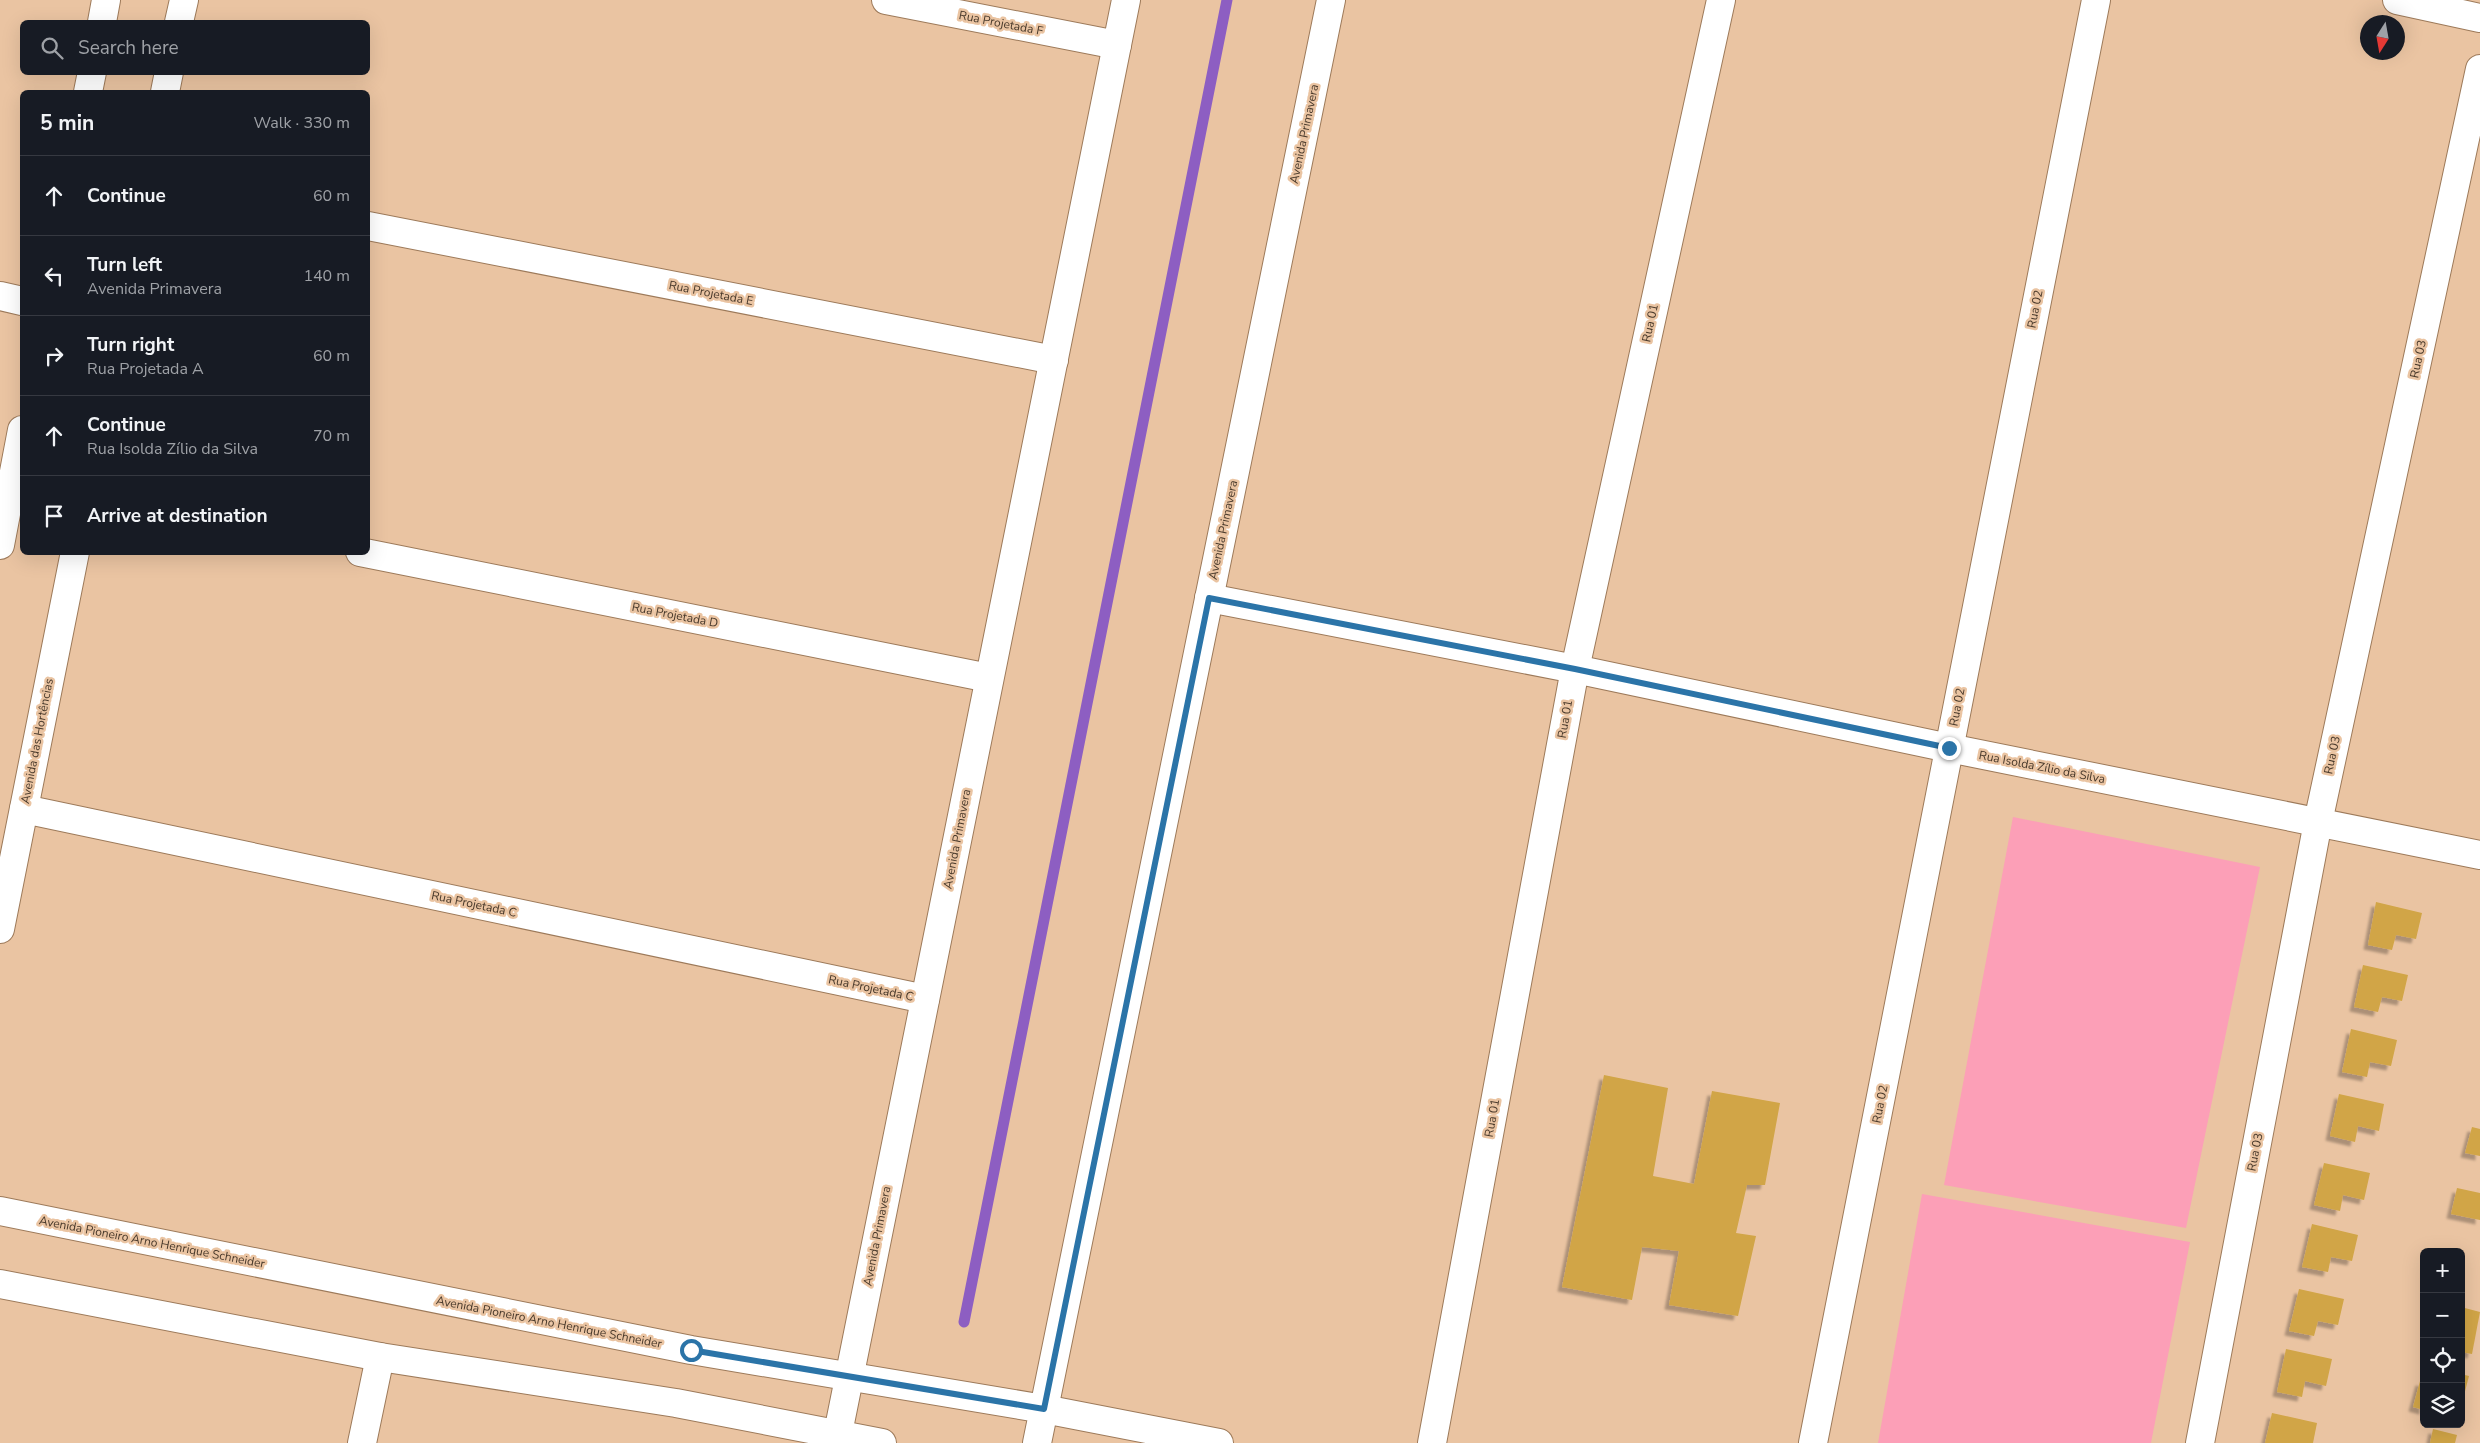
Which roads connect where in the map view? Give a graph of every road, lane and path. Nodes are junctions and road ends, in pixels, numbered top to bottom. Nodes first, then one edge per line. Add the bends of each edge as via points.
1 (106, 0) edge
2 (184, 0) edge
3 (886, 0) edge
4 (1126, 0) edge
5 (1331, 0) edge
6 (1721, 0) edge
7 (2096, 0) edge
8 (2397, 0) edge
9 (2480, 18) edge
10 (102, 20) edge
11 (179, 20) edge
12 (1117, 45) junction
13 (2480, 69) edge
14 (91, 75) edge
15 (168, 75) edge
16 (88, 90) edge
17 (165, 90) edge
18 (370, 226) edge
19 (0, 296) edge
20 (20, 301) edge
21 (1054, 360) junction
22 (20, 440) edge
23 (0, 545) edge
24 (370, 554) edge
25 (74, 555) edge
26 (1209, 598) junction
27 (1575, 669) junction
28 (989, 678) junction
29 (1949, 748) junction
30 (24, 809) junction
31 (2318, 822) junction
32 (2480, 855) edge
33 (0, 929) edge
34 (925, 999) junction
35 (0, 1211) edge
36 (0, 1284) edge
37 (380, 1356) junction
38 (849, 1375) junction
39 (1044, 1409) junction
40 (837, 1439) edge
41 (362, 1443) edge
42 (882, 1443) edge
43 (1036, 1443) edge
44 (1219, 1443) edge
45 (1432, 1443) edge
46 (1813, 1443) edge
47 (2200, 1443) edge

1 - 10 street
2 - 11 street
3 - 12 street, Rua Projetada F
4 - 12 street, Avenida Primavera
5 - 26 street, Avenida Primavera
6 - 27 street, Rua 01
7 - 29 street, Rua 02
8 - 9 street
12 - 21 street, Avenida Primavera
13 - 31 street, Rua 03
14 - 16 street
15 - 17 street
18 - 21 street, Rua Projetada E
19 - 20 street
21 - 28 street, Avenida Primavera
22 - 23 street
24 - 28 street, Rua Projetada D
25 - 30 street, Avenida das Hortências
26 - 27 street, Rua Isolda Zílio da Silva
26 - 39 street, Avenida Primavera
27 - 29 street, Rua Isolda Zílio da Silva
27 - 45 street, Rua 01
28 - 34 street, Avenida Primavera
29 - 31 street, Rua Isolda Zílio da Silva
29 - 46 street, Rua 02
30 - 33 street, Avenida das Hortências
30 - 34 street, Rua Projetada C
31 - 32 street, Rua Isolda Zílio da Silva
31 - 47 street, Rua 03
34 - 38 street, Avenida Primavera
35 - 38 street, Avenida Pioneiro Arno Henrique Schneider via 691,1350
36 - 37 street
37 - 40 street via 676,1403
37 - 41 street
38 - 39 street, Avenida Pioneiro Arno Henrique Schneider
38 - 40 street, Avenida Primavera
39 - 43 street, Avenida Primavera
39 - 44 street, Avenida Pioneiro Arno Henrique Schneider
40 - 42 street

